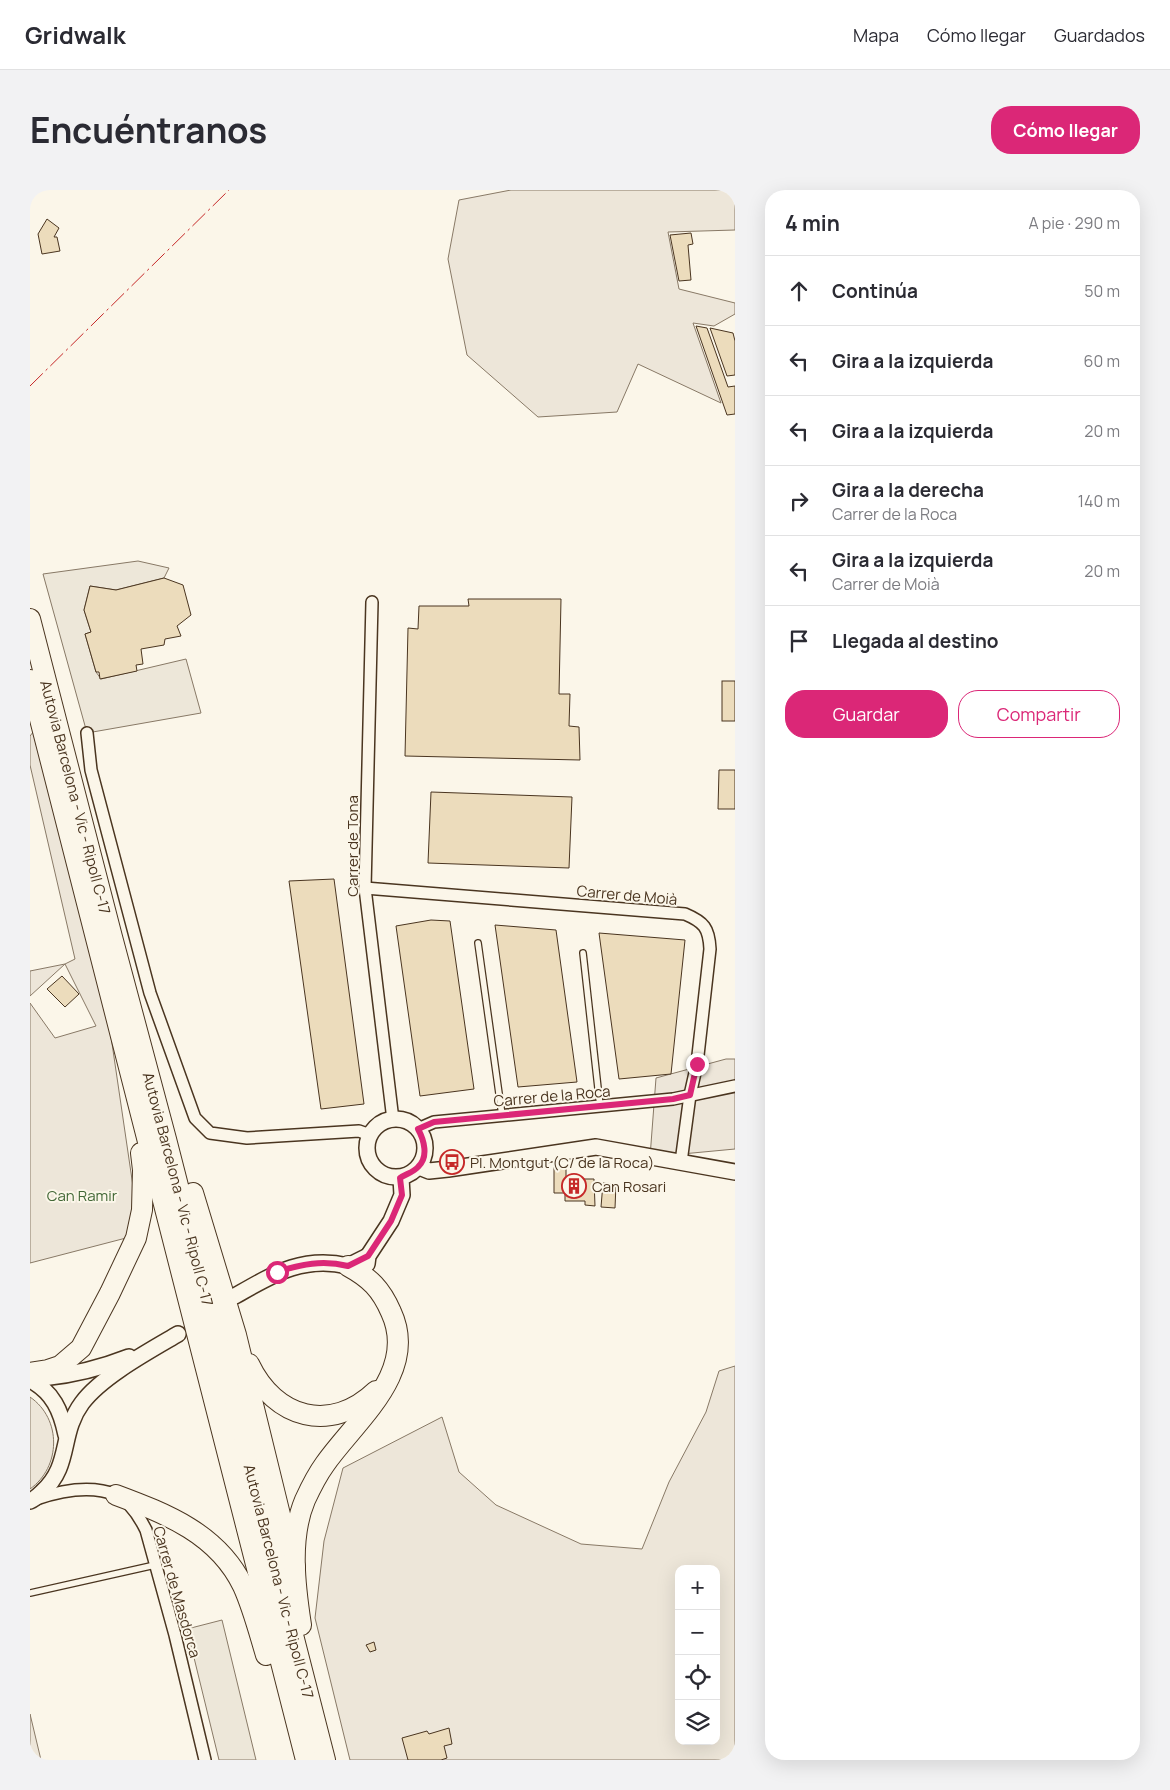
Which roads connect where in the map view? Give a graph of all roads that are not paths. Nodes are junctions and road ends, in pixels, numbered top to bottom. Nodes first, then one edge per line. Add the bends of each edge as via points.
1 (372, 602) dead end
2 (30, 618) edge
3 (30, 680) edge
4 (30, 711) edge
5 (43, 729) junction
6 (87, 733) dead end
7 (365, 888) junction
8 (478, 944) dead end
9 (583, 953) dead end
10 (138, 1034) junction
11 (132, 1084) junction
12 (735, 1086) edge
13 (690, 1095) junction
14 (600, 1106) junction
15 (502, 1115) junction
16 (394, 1120) junction
17 (418, 1129) junction
18 (370, 1136) junction
19 (681, 1162) junction
20 (419, 1167) junction
21 (735, 1172) edge
22 (400, 1178) junction
23 (348, 1266) joint
24 (367, 1266) junction
25 (235, 1296) dead end
26 (236, 1335) junction
27 (30, 1373) edge
28 (390, 1378) junction
29 (30, 1379) edge
30 (67, 1439) junction
31 (116, 1495) junction
32 (32, 1501) edge
33 (155, 1565) junction
34 (295, 1568) junction
35 (30, 1593) edge
36 (318, 1733) junction
37 (205, 1760) edge
38 (301, 1760) edge
39 (306, 1760) edge
40 (325, 1760) edge

1 - 7 street, Carrer de Tona
2 - 10 highway, Autovia Barcelona - Vic - Ripoll C-17
3 - 5 highway, Autovia Barcelona - Vic - Ripoll C-17
4 - 5 highway
5 - 11 highway, Autovia Barcelona - Vic - Ripoll C-17
6 - 18 street via 91,770 150,993 195,1118 210,1133 247,1138 359,1131
7 - 13 street, Carrer de Moià via 685,914 697,919 705,927 710,949 697,1064
7 - 16 street, Carrer de Tona
8 - 15 lane
9 - 14 lane
10 - 26 highway via 166,1103
10 - 36 highway, Autovia Barcelona - Vic - Ripoll C-17
11 - 27 highway via 143,1170 142,1210 136,1238 81,1348 60,1366
11 - 39 highway, Autovia Barcelona - Vic - Ripoll C-17
12 - 13 street, Carrer de la Roca
13 - 14 street, Carrer de la Roca
13 - 19 street, Carrer de Moià
14 - 15 street, Carrer de la Roca
15 - 17 street, Carrer de la Roca via 434,1122
16 - 17 street via 408,1122
16 - 18 street via 378,1126
17 - 20 street via 424,1141 424,1157
18 - 22 street via 367,1148 370,1163 380,1174
19 - 20 street via 596,1147 448,1169 429,1171
19 - 21 street
20 - 22 street
22 - 24 street via 402,1195
23 - 24 highway
23 - 25 street via 321,1262 292,1267
24 - 28 highway via 394,1317 397,1330 397,1357
26 - 28 highway via 266,1392 288,1409 302,1414 317,1416 346,1411 371,1396
26 - 34 highway via 282,1527
28 - 34 highway via 326,1463 304,1502
29 - 30 street via 50,1395 62,1416
29 - 30 street via 105,1366 171,1338 93,1390 75,1413
30 - 32 street via 63,1463 51,1484
31 - 32 street via 78,1490 54,1493
31 - 33 street, Carrer de Masdorca via 146,1530
31 - 38 highway via 183,1523 212,1543 232,1568 248,1598
33 - 35 lane
33 - 37 street, Carrer de Masdorca
34 - 36 highway
36 - 40 highway, Autovia Barcelona - Vic - Ripoll C-17

